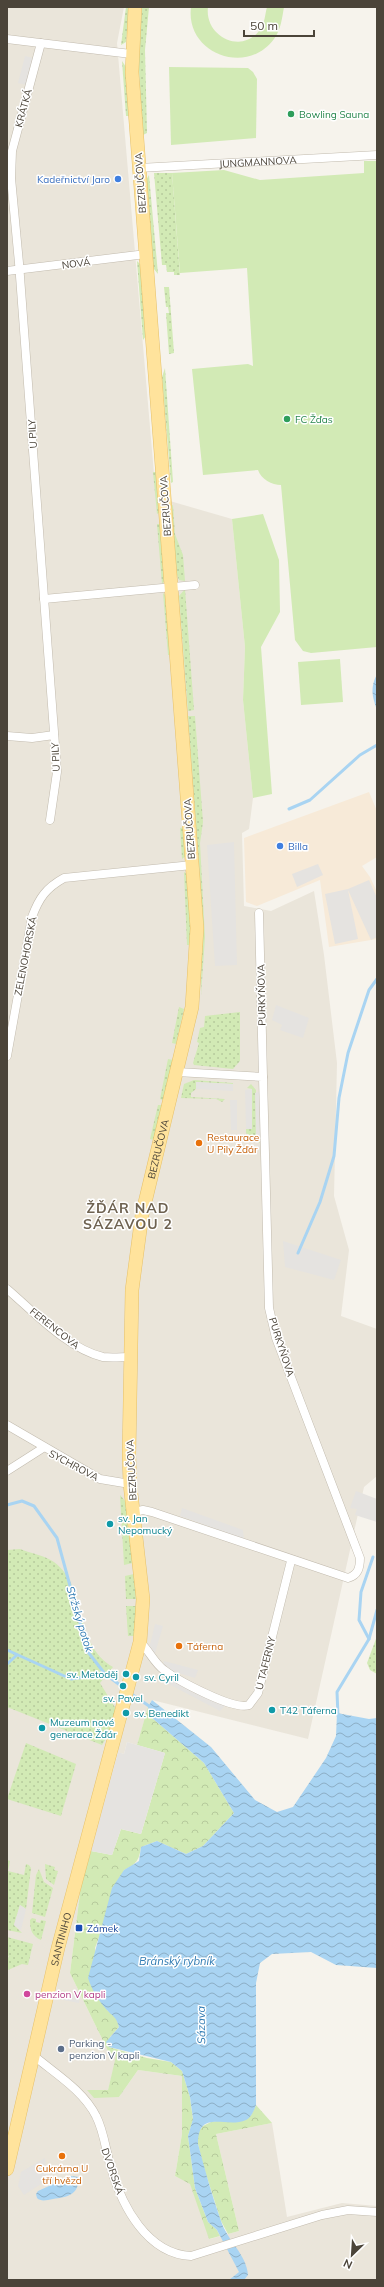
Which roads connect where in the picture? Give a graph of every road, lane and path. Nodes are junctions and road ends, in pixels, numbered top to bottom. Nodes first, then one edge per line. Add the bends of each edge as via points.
1 (135, 7) edge
2 (7, 39) edge
3 (41, 43) junction
4 (131, 54) junction
5 (377, 155) edge
6 (139, 168) junction
7 (146, 254) junction
8 (20, 270) junction
9 (7, 271) edge
10 (195, 585) dead end
11 (171, 587) junction
12 (44, 599) junction
13 (54, 735) junction
14 (7, 736) edge
15 (50, 820) dead end
16 (192, 865) junction
17 (259, 913) dead end
18 (7, 1056) edge
19 (177, 1072) junction
20 (264, 1077) junction
21 (7, 1289) edge
22 (131, 1357) junction
23 (7, 1425) edge
24 (43, 1448) junction
25 (7, 1471) edge
26 (130, 1484) junction
27 (134, 1512) junction
28 (291, 1561) junction
29 (140, 1642) junction
30 (33, 2055) junction
31 (7, 2169) edge
32 (377, 2212) edge

1 - 4 main road
2 - 3 street
3 - 4 street
3 - 8 street, KRÁTKÁ via 11,158
4 - 6 main road, BEZRUČOVA
5 - 6 street, JUNGMANNOVA
6 - 7 main road, BEZRUČOVA
7 - 8 street, NOVÁ
7 - 11 main road, BEZRUČOVA
8 - 9 street, NOVÁ
8 - 12 street, U PILY
10 - 11 street
11 - 12 street
11 - 16 main road, BEZRUČOVA
12 - 13 street, U PILY
13 - 14 street via 32,738
13 - 15 street, U PILY via 57,772
16 - 18 street, ZELENOHORSKÁ via 64,878 52,884 40,896 32,917
16 - 19 main road, BEZRUČOVA via 197,928 195,981 192,1007
17 - 20 street, PURKYŇOVA
19 - 20 street
19 - 22 main road, BEZRUČOVA via 142,1215 132,1290
20 - 28 street, PURKYŇOVA via 269,1308 276,1338 360,1558 356,1573 348,1578
21 - 22 street, FERENCOVA via 71,1343 87,1352 104,1357
22 - 26 main road, BEZRUČOVA
23 - 24 street, SYCHROVA
24 - 25 street, SYCHROVA
24 - 26 street, SYCHROVA via 100,1479
26 - 27 main road, BEZRUČOVA
27 - 28 street via 152,1512
27 - 29 main road, BEZRUČOVA via 143,1599
28 - 29 street, U TAFERNY via 258,1693 249,1705 235,1706 174,1677 162,1670
29 - 30 main road, SANTINIHO via 58,1948
30 - 31 main road, SANTINIHO
30 - 32 street, DVORSKÁ via 72,2087 96,2116 111,2170 125,2203 140,2228 163,2250 180,2256 191,2256 322,2215 348,2210

